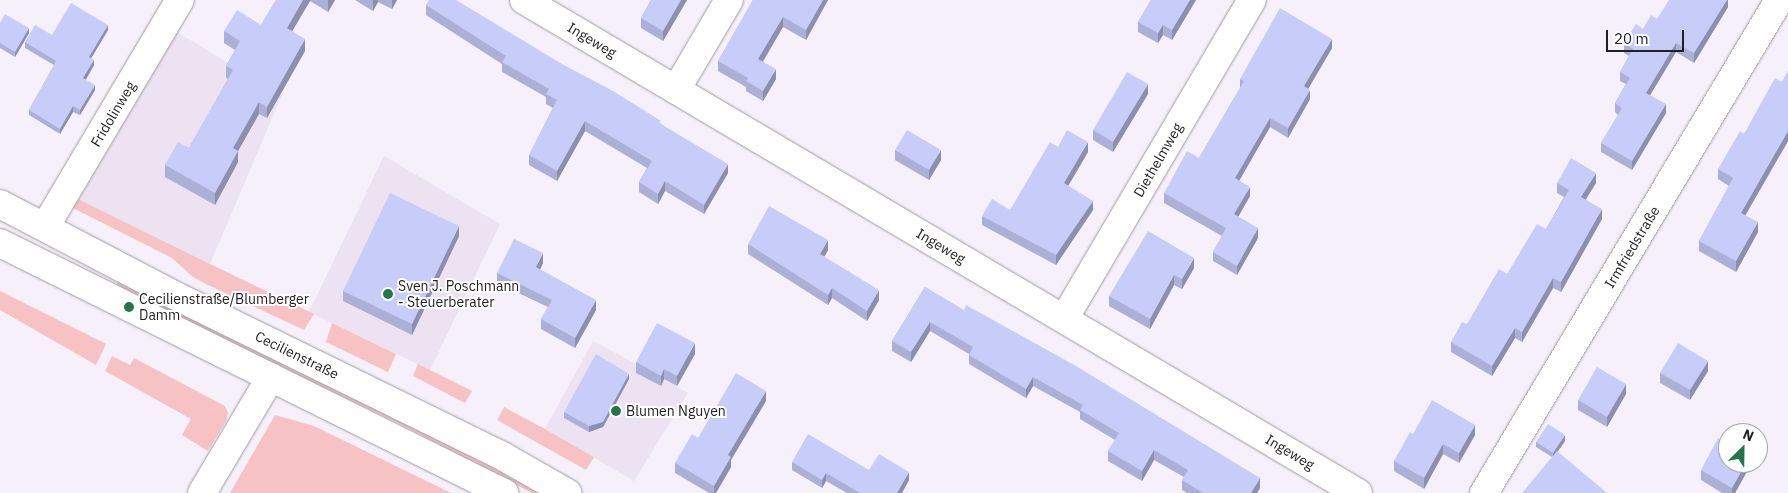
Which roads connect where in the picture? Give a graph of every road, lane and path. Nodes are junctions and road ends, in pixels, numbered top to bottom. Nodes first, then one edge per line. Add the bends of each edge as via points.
1 (180, 0) edge
2 (524, 0) edge
3 (729, 0) edge
4 (1252, 0) edge
5 (1779, 0) edge
6 (676, 90) junction
7 (0, 204) edge
8 (45, 227) junction
9 (0, 243) edge
10 (1064, 319) junction
11 (271, 377) junction
12 (202, 493) edge
13 (504, 493) edge
14 (567, 493) edge
15 (1358, 493) edge
16 (1484, 493) edge

1 - 8 street, Fridolinweg
2 - 6 street, Ingeweg
3 - 6 street
4 - 10 street, Diethelmweg
5 - 16 street, Irmfriedstraße
6 - 10 street, Ingeweg
7 - 8 street, Cecilienstraße
8 - 14 street, Cecilienstraße via 174,295 504,457
9 - 11 street
10 - 15 street, Ingeweg
11 - 12 street
11 - 13 street

